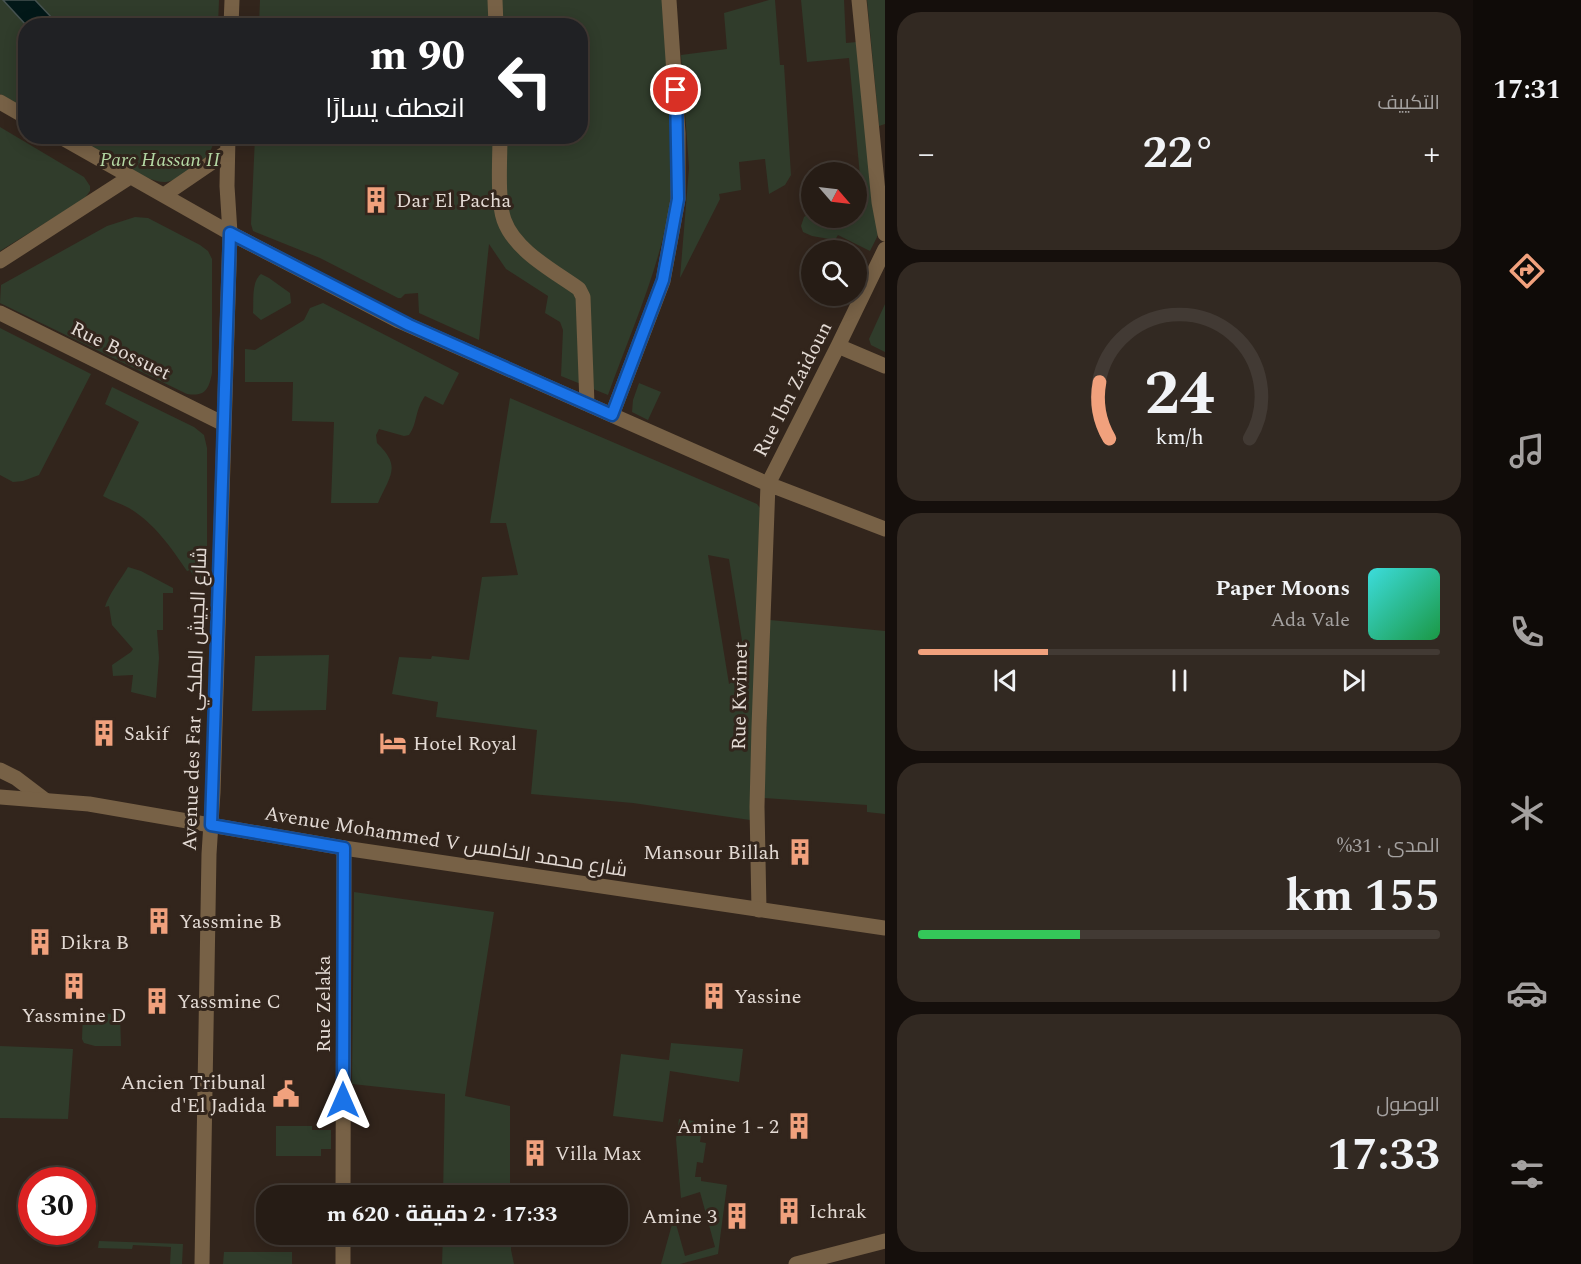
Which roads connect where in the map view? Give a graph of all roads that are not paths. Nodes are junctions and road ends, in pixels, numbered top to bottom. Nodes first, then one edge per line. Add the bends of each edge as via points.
1 (232, 0) edge
2 (495, 0) edge
3 (669, 0) edge
4 (859, 0) edge
5 (231, 18) edge
6 (496, 18) edge
7 (0, 102) edge
8 (18, 112) edge
9 (73, 144) edge
10 (228, 144) edge
11 (500, 144) edge
12 (227, 152) junction
13 (130, 177) junction
14 (164, 195) junction
15 (230, 233) junction
16 (885, 234) edge
17 (885, 249) edge
18 (0, 261) edge
19 (0, 314) edge
20 (838, 346) junction
21 (885, 366) edge
22 (587, 404) junction
23 (612, 415) junction
24 (224, 424) junction
25 (768, 484) junction
26 (885, 529) edge
27 (0, 770) edge
28 (0, 797) edge
29 (45, 800) junction
30 (211, 825) junction
31 (344, 848) junction
32 (759, 910) junction
33 (885, 928) edge
34 (343, 1185) edge
35 (885, 1241) edge
36 (343, 1245) edge
37 (202, 1264) edge
38 (343, 1264) edge
39 (796, 1264) edge

1 - 5 street
2 - 6 street
3 - 23 street via 678,199 663,280
4 - 16 street via 877,190
7 - 8 street
9 - 13 street
10 - 12 street, Avenue des Far شارع الجيش الملكي
11 - 22 street via 504,220 527,250 579,289 583,297
12 - 14 street
12 - 15 street, Avenue des Far شارع الجيش الملكي
13 - 14 street
13 - 18 street
14 - 15 street
15 - 22 street via 399,321
15 - 24 street, Avenue des Far شارع الجيش الملكي
17 - 20 street, Rue Ibn Zaidoun
19 - 24 street, Rue Bossuet
20 - 21 street
20 - 25 street, Rue Ibn Zaidoun
22 - 23 street
23 - 25 street
24 - 30 street, Avenue des Far شارع الجيش الملكي
25 - 26 street
25 - 32 street, Rue Kwimet via 757,807
27 - 29 street
28 - 29 street, Avenue Mohammed V شارع محمد الخامس
29 - 30 street, Avenue Mohammed V شارع محمد الخامس
30 - 31 street, Avenue Mohammed V شارع محمد الخامس
30 - 37 street, Avenue des Far شارع الجيش الملكي
31 - 32 street, Avenue Mohammed V شارع محمد الخامس
31 - 34 street, Rue Zelaka
32 - 33 street, Avenue Mohammed V شارع محمد الخامس
35 - 39 street
36 - 38 street

